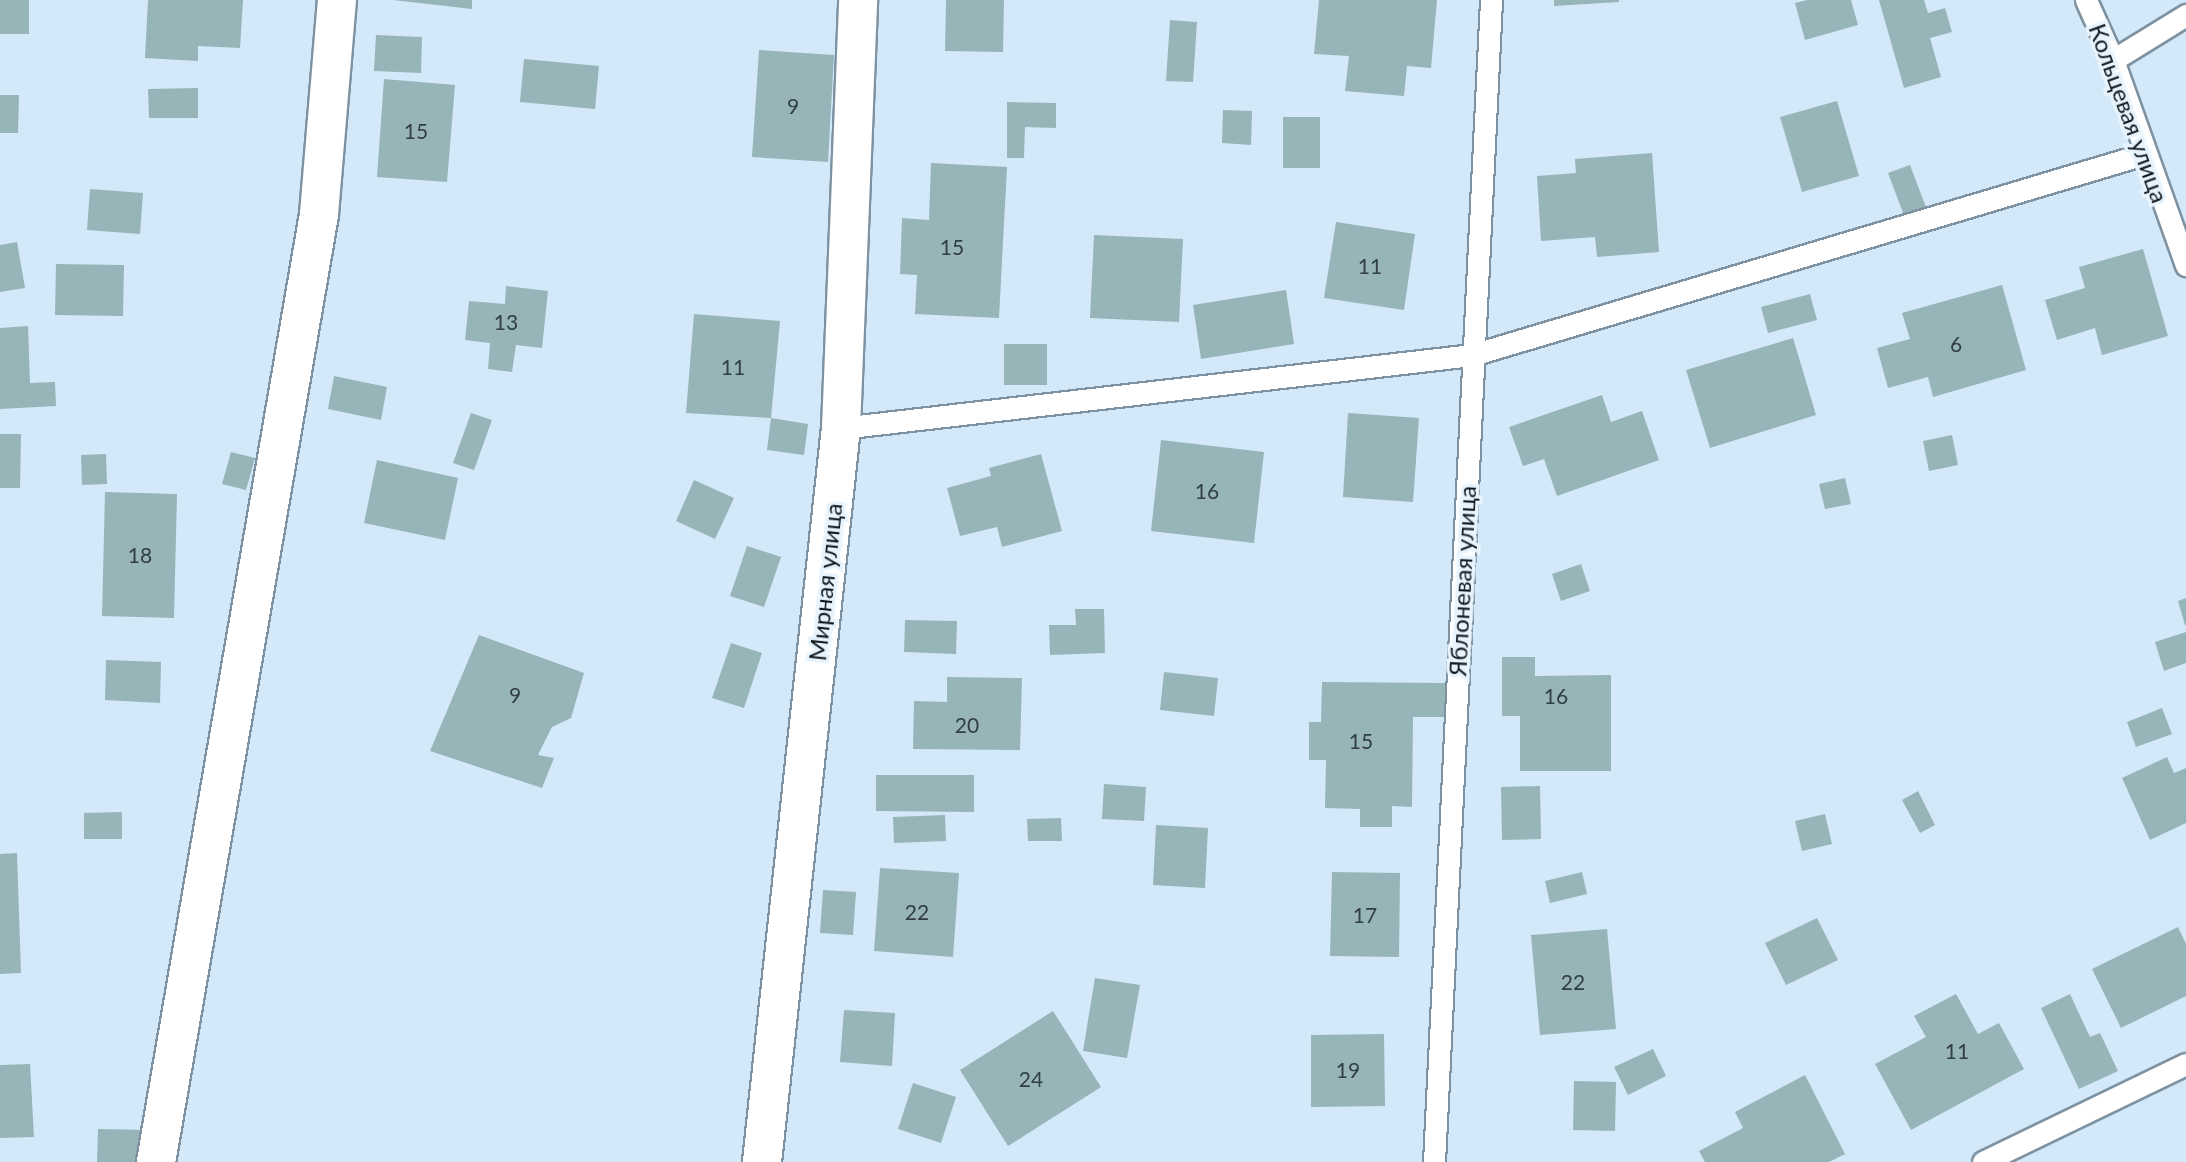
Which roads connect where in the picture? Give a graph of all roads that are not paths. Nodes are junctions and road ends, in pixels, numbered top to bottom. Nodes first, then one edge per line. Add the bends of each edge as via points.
1 (337, 0) edge
2 (858, 0) edge
3 (1491, 0) edge
4 (2086, 0) edge
5 (2186, 15) edge
6 (2113, 60) junction
7 (2144, 154) junction
8 (2186, 265) edge
9 (1472, 355) junction
10 (841, 428) junction
11 (2186, 1064) edge
12 (156, 1162) edge
13 (762, 1162) edge
14 (1434, 1162) edge
15 (1983, 1162) edge

1 - 12 street via 319,214
2 - 10 street, Мирная улица
3 - 9 lane, Яблоневая улица
4 - 6 lane, Кольцевая улица
5 - 6 lane
6 - 7 lane, Кольцевая улица
7 - 8 lane, Кольцевая улица
7 - 9 lane
9 - 10 lane
9 - 14 lane, Яблоневая улица
10 - 13 street, Мирная улица
11 - 15 lane

